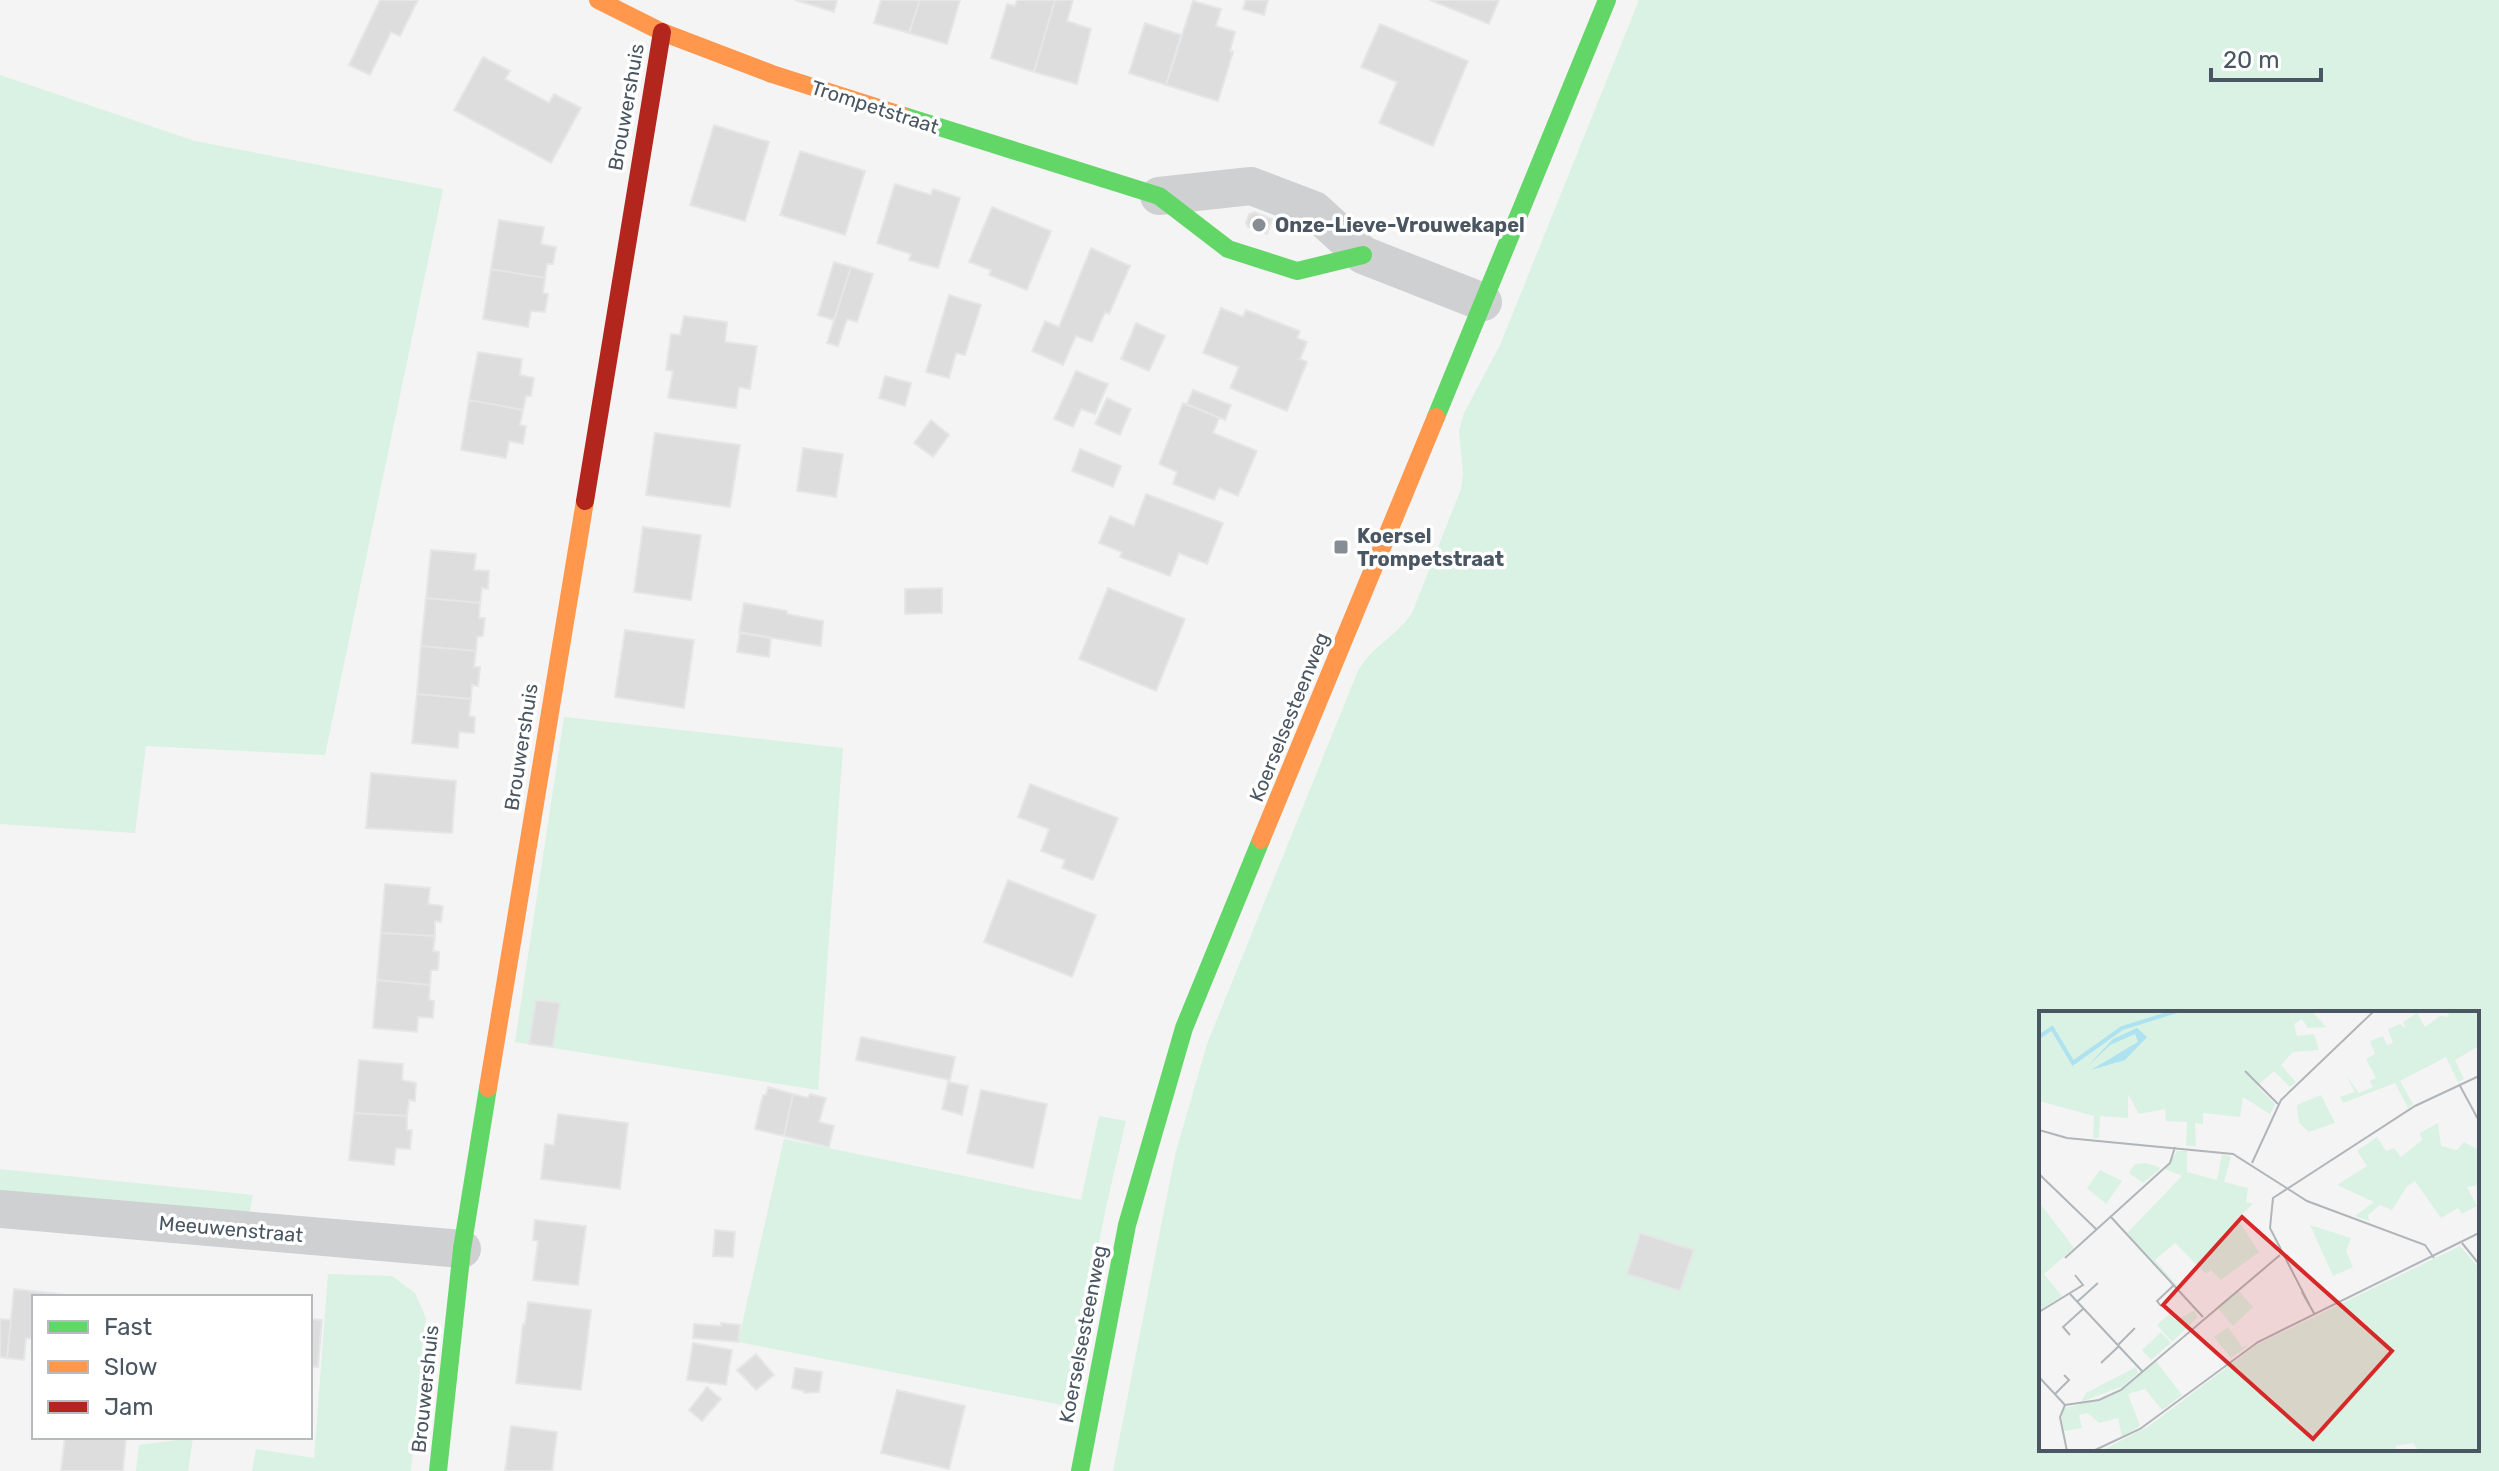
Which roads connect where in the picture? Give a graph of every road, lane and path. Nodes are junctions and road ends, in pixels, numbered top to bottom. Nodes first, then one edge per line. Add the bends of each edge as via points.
1 (598, 0) edge
2 (1607, 0) edge
3 (662, 32) junction
4 (1159, 196) junction
5 (1363, 255) junction
6 (1483, 302) junction
7 (0, 1209) edge
8 (462, 1249) junction
9 (438, 1471) edge
10 (1080, 1471) edge

1 - 3 street, Trompetstraat
2 - 6 street, Koerselsesteenweg
3 - 4 street, Trompetstraat via 772,74
3 - 8 street, Brouwershuis
4 - 5 street, Trompetstraat via 1251,186 1314,210
4 - 5 street, Trompetstraat via 1228,249 1297,271
5 - 6 street, Trompetstraat
6 - 10 street, Koerselsesteenweg via 1184,1028 1127,1225
7 - 8 street, Meeuwenstraat
8 - 9 street, Brouwershuis

